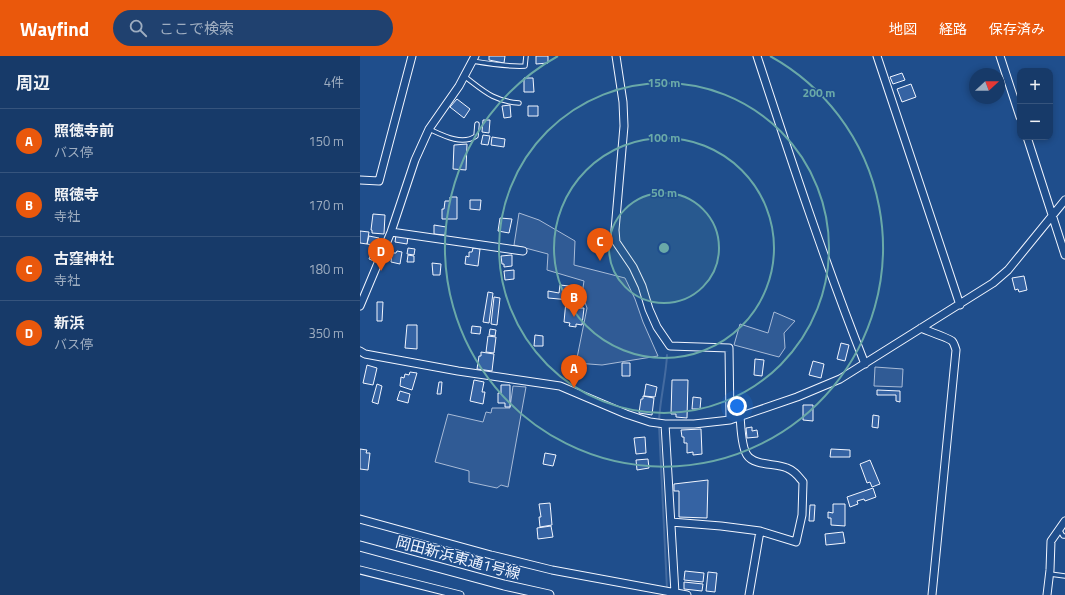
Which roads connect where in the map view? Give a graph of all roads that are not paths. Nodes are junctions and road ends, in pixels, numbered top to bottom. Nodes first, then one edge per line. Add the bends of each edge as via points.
1 (412, 56) edge
2 (526, 56) edge
3 (616, 56) edge
4 (757, 56) edge
5 (876, 56) edge
6 (1000, 56) edge
7 (474, 58) edge
8 (464, 76) junction
9 (519, 103) dead end
10 (1017, 108) edge
11 (477, 124) dead end
12 (429, 129) junction
13 (1027, 140) edge
14 (360, 180) edge
15 (1065, 200) edge
16 (1052, 215) junction
17 (391, 232) junction
18 (523, 251) dead end
19 (1065, 255) edge
20 (960, 304) junction
21 (360, 305) edge
22 (921, 328) junction
23 (360, 351) edge
24 (865, 364) junction
25 (740, 416) junction
26 (730, 420) junction
27 (664, 423) junction
28 (360, 519) edge
29 (1065, 520) edge
30 (671, 522) junction
31 (1059, 528) junction
32 (760, 531) junction
33 (1065, 536) edge
34 (360, 546) edge
35 (360, 570) edge
36 (1050, 574) junction
37 (1065, 576) edge
38 (673, 593) junction
39 (460, 595) edge
40 (549, 595) edge
41 (688, 595) edge
42 (749, 595) edge
43 (932, 595) edge
44 (1047, 595) edge

1 - 14 street via 379,181
2 - 7 lane via 525,66 495,65
3 - 26 street via 624,126 616,242 633,267 657,327 670,346 729,348
4 - 24 street via 798,183
5 - 20 street
6 - 10 street
7 - 8 street
8 - 9 lane via 491,96 504,102
8 - 12 street
11 - 12 lane via 476,136 472,139 449,138
12 - 17 street via 415,160
13 - 16 street
15 - 16 street
16 - 19 street
16 - 20 street via 1008,270
17 - 18 street
17 - 21 street
20 - 22 street
22 - 24 street
22 - 43 street via 948,338 956,350
23 - 27 street via 365,354 560,386 626,414
24 - 25 street via 840,379 797,397
25 - 26 street
25 - 32 street via 746,454 751,460 787,467 803,482 802,515 796,542
26 - 27 street via 694,424
27 - 30 street
28 - 38 street via 545,568
29 - 31 street
30 - 32 street
30 - 38 street
31 - 33 lane
31 - 36 street via 1051,541
32 - 42 street
34 - 40 street, 岡田新浜東通1号線
35 - 39 street
36 - 37 lane
36 - 44 street
38 - 41 street

